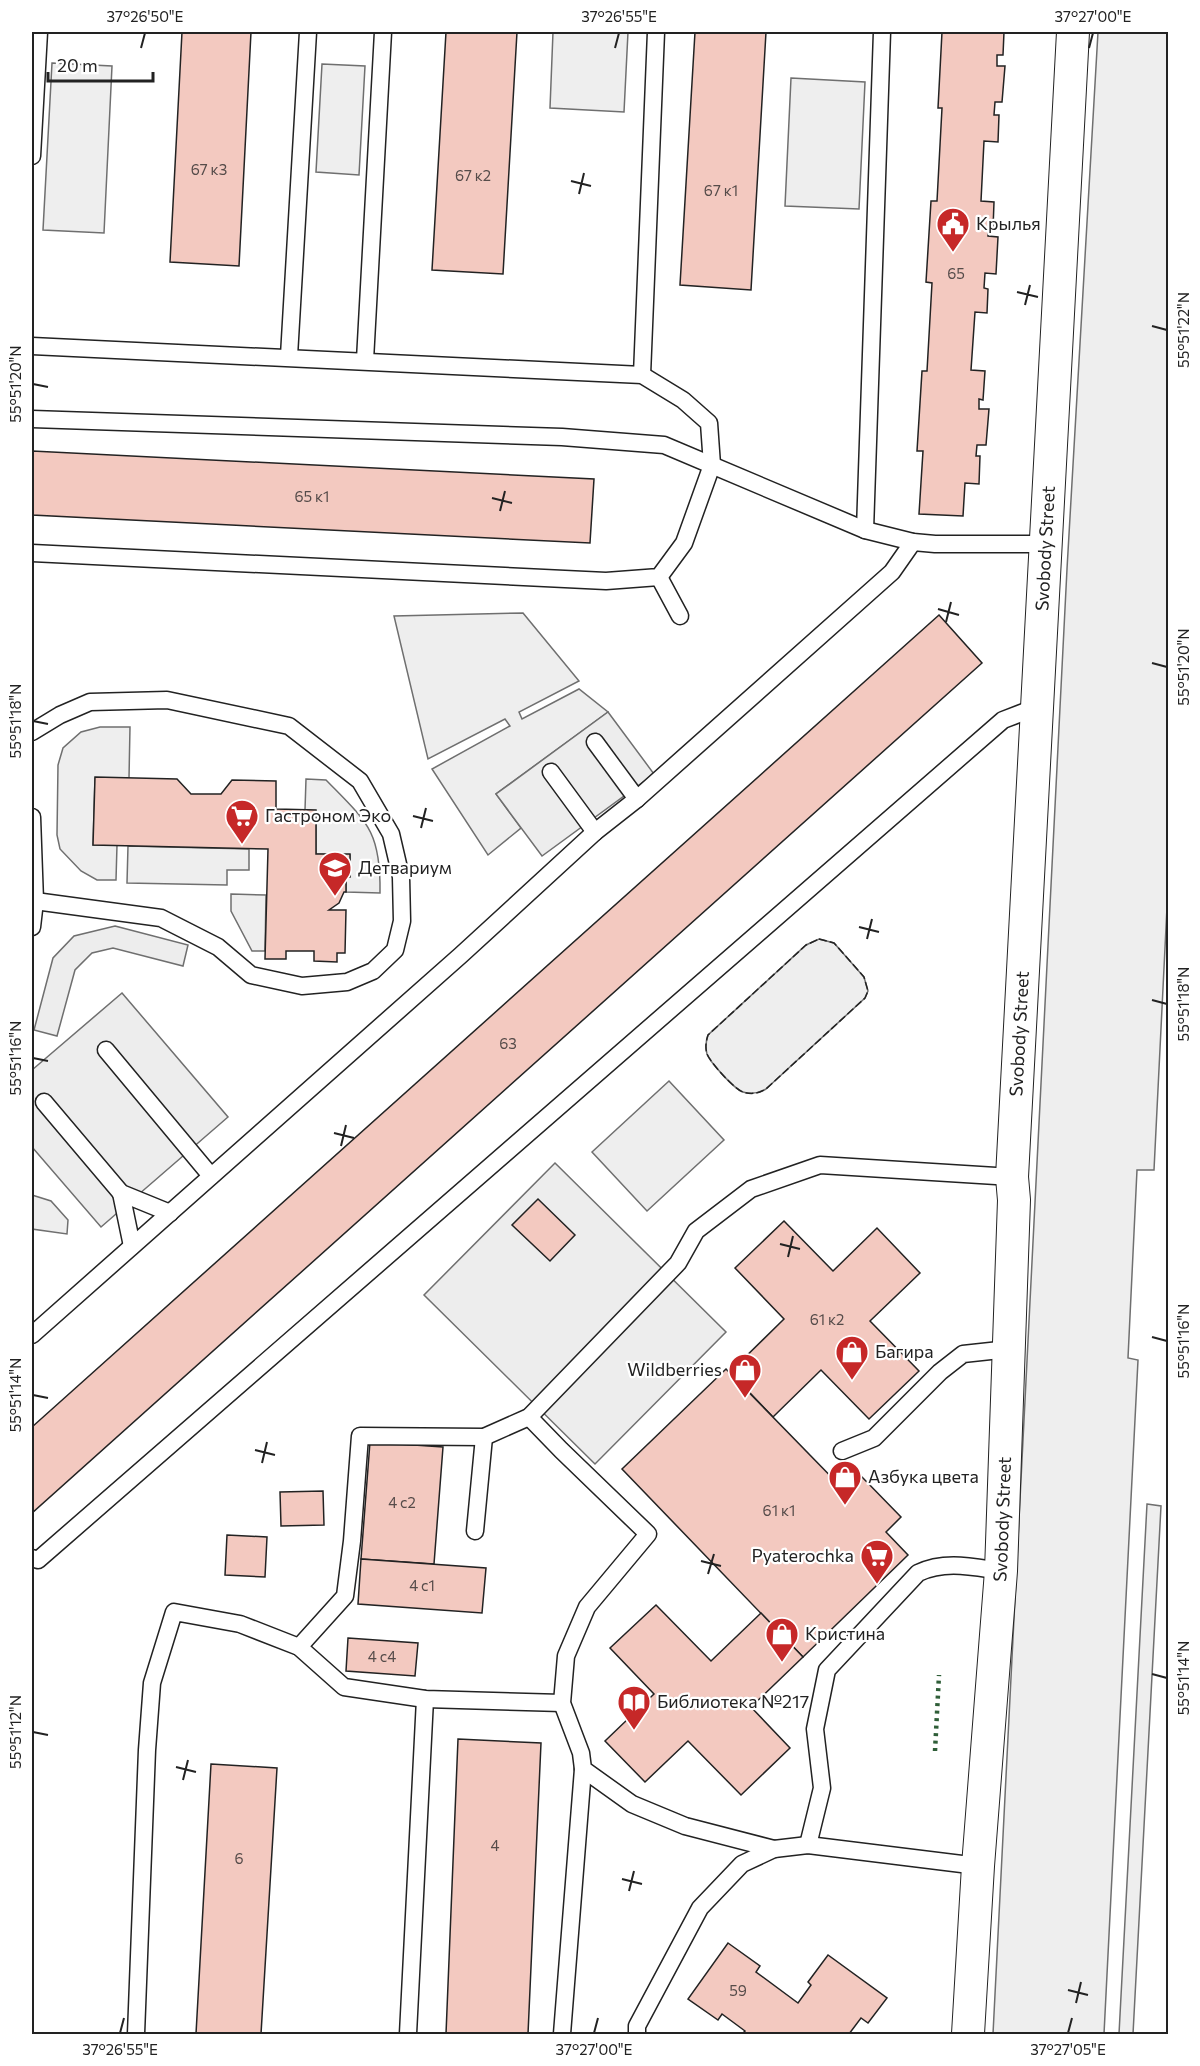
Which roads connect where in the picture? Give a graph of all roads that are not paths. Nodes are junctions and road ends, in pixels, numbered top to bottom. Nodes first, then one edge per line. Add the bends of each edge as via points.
1 (39, 32) edge
2 (308, 32) edge
3 (383, 32) edge
4 (656, 32) edge
5 (882, 32) edge
6 (1073, 32) edge
7 (32, 156) edge
8 (32, 346) edge
9 (289, 356) junction
10 (365, 360) junction
11 (642, 375) junction
12 (32, 418) edge
13 (712, 465) junction
14 (865, 530) junction
15 (913, 542) junction
16 (1046, 544) junction
17 (32, 553) edge
18 (659, 577) junction
19 (680, 616) dead end
20 (1038, 707) junction
21 (32, 732) edge
22 (595, 741) dead end
23 (551, 772) dead end
24 (637, 799) junction
25 (32, 817) edge
26 (595, 832) junction
27 (35, 902) junction
28 (32, 927) edge
29 (106, 1050) dead end
30 (44, 1102) dead end
31 (211, 1176) junction
32 (1012, 1176) junction
33 (121, 1193) junction
34 (170, 1213) junction
35 (132, 1246) junction
36 (32, 1335) edge
37 (1009, 1349) junction
38 (529, 1417) junction
39 (484, 1437) junction
40 (842, 1451) dead end
41 (475, 1530) dead end
42 (32, 1558) edge
43 (1001, 1571) junction
44 (298, 1647) junction
45 (425, 1700) junction
46 (562, 1703) junction
47 (583, 1769) junction
48 (808, 1845) junction
49 (774, 1850) junction
50 (978, 1866) junction
51 (136, 2034) edge
52 (408, 2034) edge
53 (562, 2034) edge
54 (637, 2034) edge
55 (968, 2034) edge

1 - 7 lane
2 - 9 lane
3 - 10 lane
4 - 11 lane
5 - 14 lane
6 - 16 street, Svobody Street
8 - 9 lane
9 - 10 lane
10 - 11 lane
11 - 13 lane via 683,399 709,423
12 - 13 lane via 562,437 664,445
13 - 14 lane
13 - 18 lane via 684,543
14 - 15 lane
15 - 16 lane
15 - 24 lane via 892,572
16 - 20 street, Svobody Street
17 - 18 lane via 606,582
18 - 19 lane
20 - 32 street, Svobody Street
20 - 42 lane via 1003,720 38,1560
21 - 27 lane via 90,702 167,700 289,726 360,780 392,834 401,877 402,921 395,950 373,971 347,982 302,986 251,975 218,947 161,918
22 - 24 lane
23 - 26 lane
24 - 26 lane
25 - 27 lane
26 - 31 lane
27 - 28 lane
29 - 31 lane
30 - 33 lane
31 - 34 lane
32 - 37 street, Svobody Street
32 - 38 lane via 820,1165 751,1189 696,1231 678,1263
33 - 34 lane
33 - 35 lane
34 - 35 lane
35 - 36 lane
37 - 40 lane via 963,1354 874,1438
37 - 43 street, Svobody Street
38 - 39 lane
38 - 46 lane via 648,1534 587,1607 566,1656
39 - 41 lane
39 - 44 lane via 360,1436 345,1596
43 - 48 lane via 953,1565 929,1568 918,1574 827,1670 815,1729 822,1788
43 - 50 street, Svobody Street
44 - 45 lane via 344,1686
44 - 51 lane via 240,1624 174,1612 152,1683
45 - 46 lane
45 - 52 lane
46 - 47 lane
47 - 49 lane via 632,1804 685,1826
47 - 53 lane
48 - 49 lane
48 - 50 lane
49 - 54 lane via 742,1864 700,1908
50 - 55 street, Svobody Street

